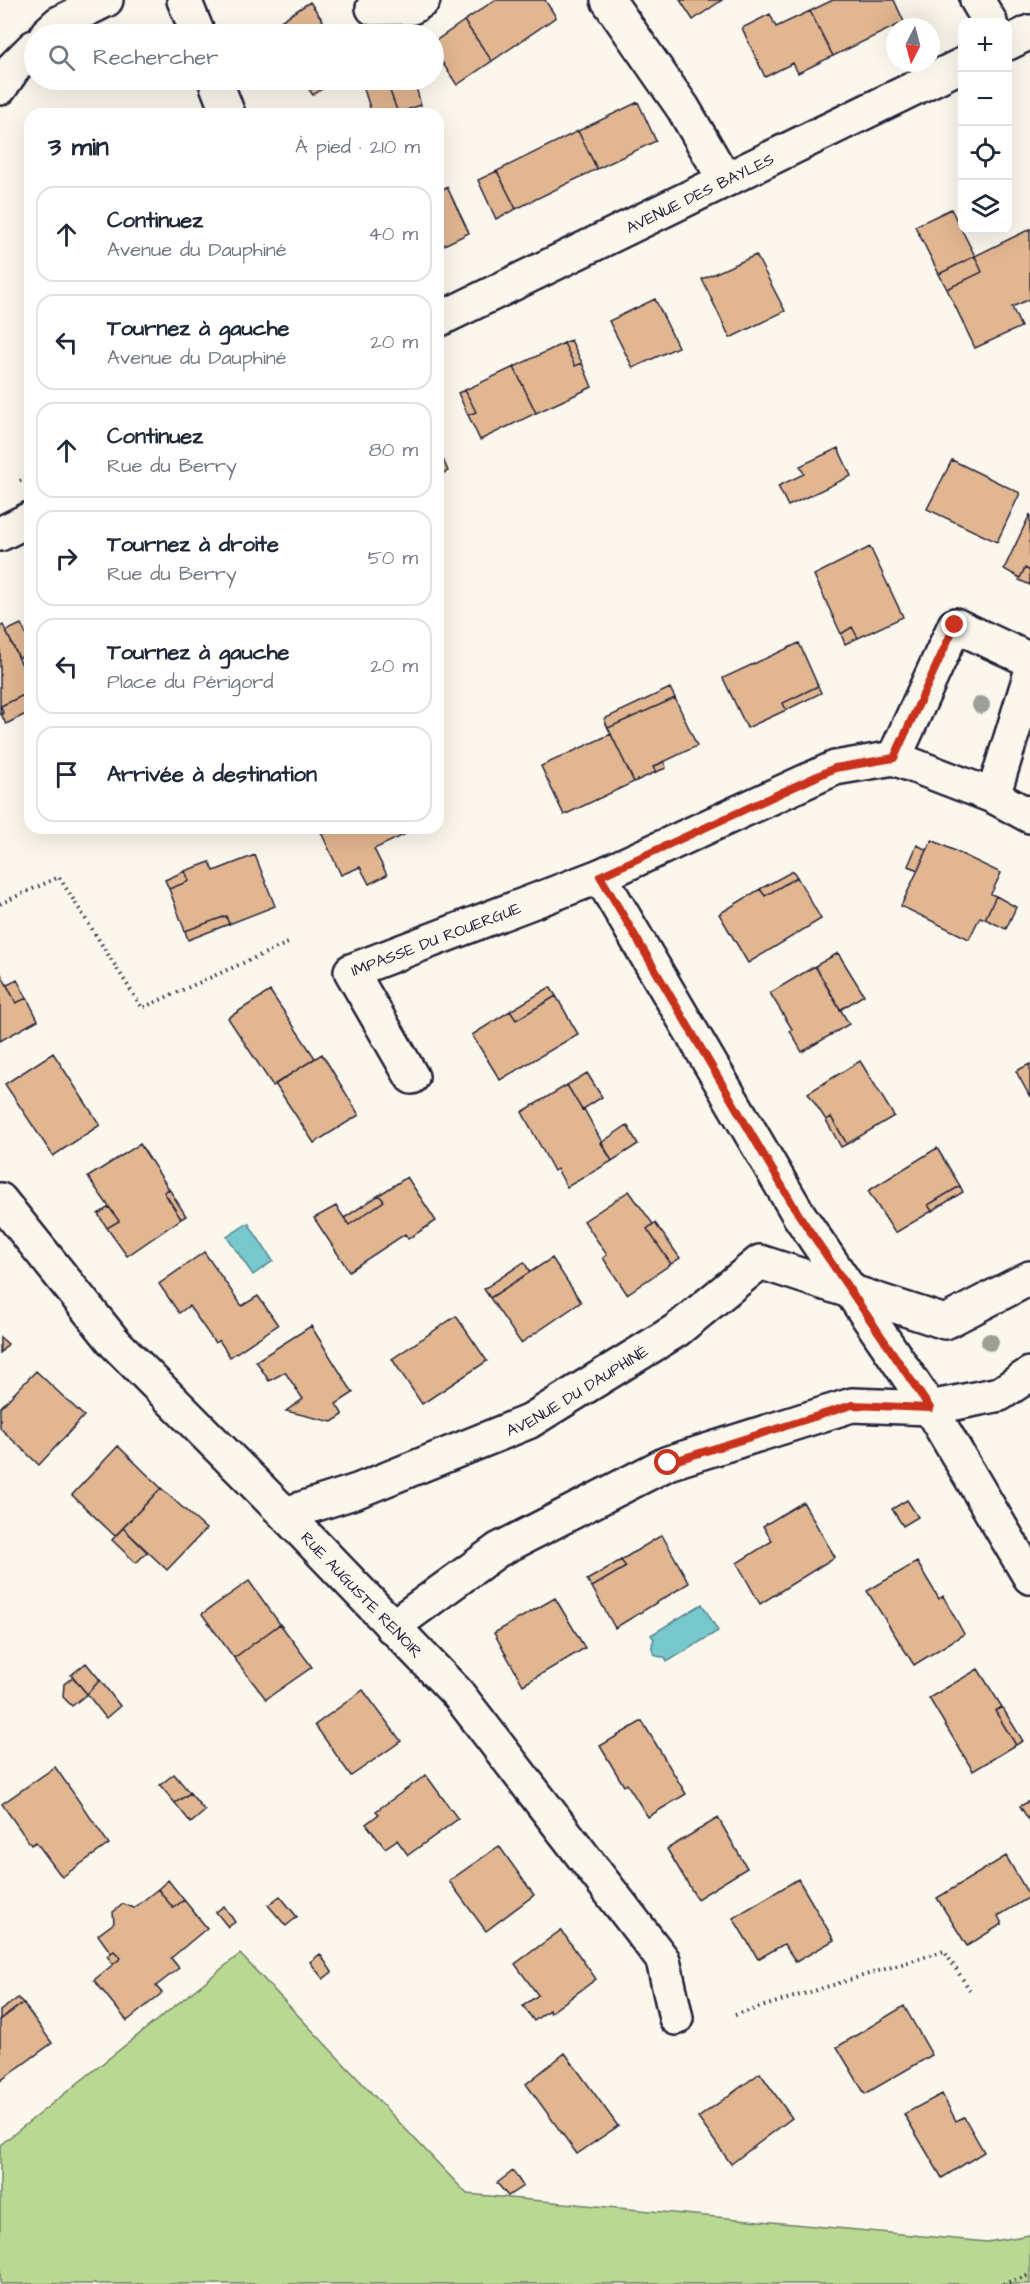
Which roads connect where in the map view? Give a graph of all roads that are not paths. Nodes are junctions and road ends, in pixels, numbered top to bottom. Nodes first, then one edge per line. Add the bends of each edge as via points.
1 (106, 0) edge
2 (184, 0) edge
3 (423, 0) edge
4 (608, 0) edge
5 (978, 0) edge
6 (373, 8) dead end
7 (988, 18) edge
8 (58, 24) edge
9 (194, 24) edge
10 (1030, 32) edge
11 (1012, 41) edge
12 (24, 57) edge
13 (958, 66) edge
14 (0, 88) edge
15 (219, 90) edge
16 (226, 108) edge
17 (725, 180) junction
18 (444, 317) edge
19 (24, 522) edge
20 (0, 534) edge
21 (1030, 660) edge
22 (1030, 676) edge
23 (894, 758) junction
24 (993, 796) junction
25 (1030, 816) edge
26 (600, 876) junction
27 (412, 1077) dead end
28 (0, 1200) edge
29 (1030, 1278) edge
30 (848, 1290) junction
31 (1030, 1374) edge
32 (930, 1408) junction
33 (285, 1514) junction
34 (1030, 1578) edge
35 (392, 1627) junction
36 (676, 2018) dead end

1 - 8 street
2 - 9 street
3 - 6 street via 412,7
4 - 17 street via 683,108
5 - 7 street
10 - 11 street
12 - 14 street
13 - 17 street, AVENUE DES BAYLES
15 - 16 street
17 - 18 street, AVENUE DES BAYLES
19 - 20 street
21 - 23 street via 955,625
22 - 24 street
23 - 24 street
23 - 26 street via 835,768
24 - 25 street
26 - 27 street, IMPASSE DU ROUERGUE via 351,971
26 - 30 street via 799,1215
28 - 33 street, RUE AUGUSTE RENOIR via 115,1343
29 - 30 street, AVENUE DU DAUPHINÉ via 945,1322
30 - 32 street
30 - 33 street, AVENUE DU DAUPHINÉ via 760,1262 676,1330 528,1422 357,1491
31 - 32 street via 1000,1394
32 - 34 street
32 - 35 street via 852,1405 668,1463 498,1550
33 - 35 street, RUE AUGUSTE RENOIR
35 - 36 street, RUE AUGUSTE RENOIR via 458,1694 663,1960

